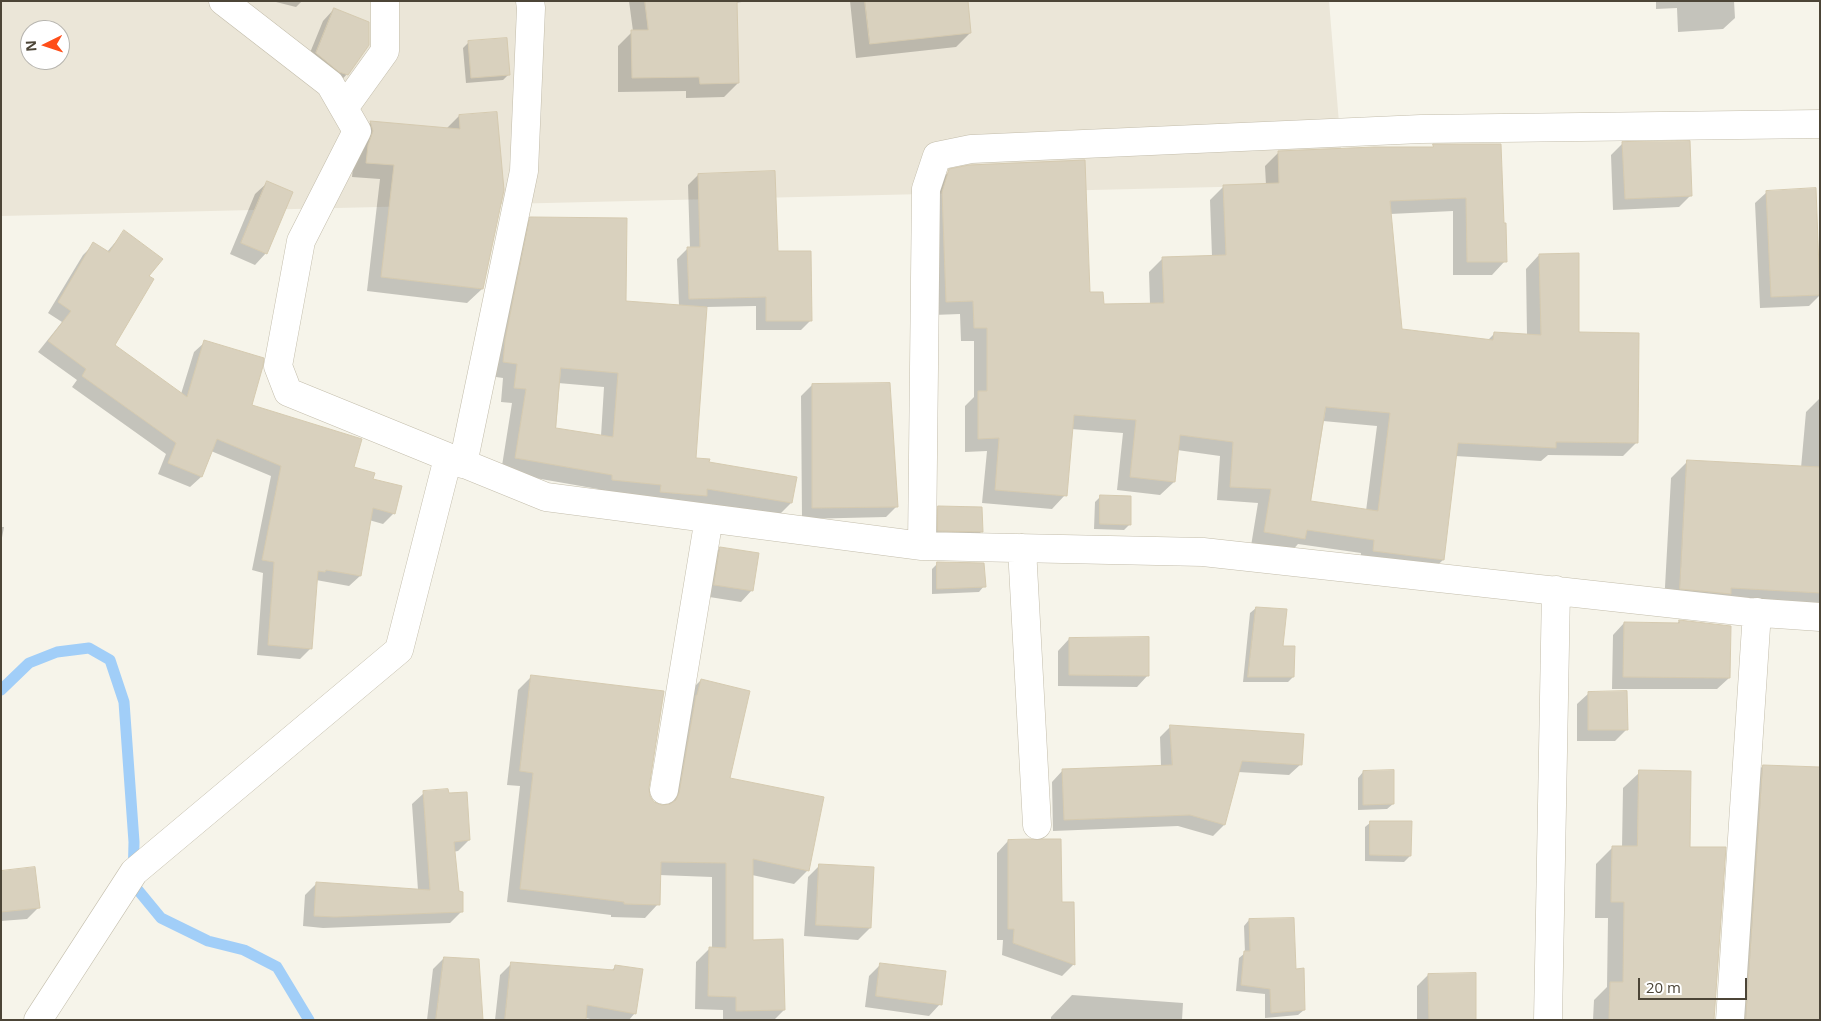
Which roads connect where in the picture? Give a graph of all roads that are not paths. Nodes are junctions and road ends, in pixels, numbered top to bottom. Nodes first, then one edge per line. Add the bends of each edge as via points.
1 (223, 1) edge
2 (385, 1) edge
3 (530, 1) edge
4 (344, 108) junction
5 (1820, 124) edge
6 (456, 461) junction
7 (709, 518) junction
8 (922, 546) junction
9 (1022, 548) junction
10 (1556, 590) junction
11 (1757, 612) junction
12 (1820, 616) edge
13 (664, 790) dead end
14 (1037, 825) dead end
15 (38, 1020) edge
16 (1548, 1020) edge
17 (1730, 1020) edge

1 - 4 street via 330,84
2 - 4 street via 385,51
3 - 6 street via 524,171
4 - 6 street via 357,131 301,241 278,366 288,392
5 - 8 street via 1421,129 972,149 937,156 926,189
6 - 7 street via 546,497
6 - 15 street via 399,650 134,872
7 - 8 street
7 - 13 street
8 - 9 street
9 - 10 street via 1203,552
9 - 14 street
10 - 11 street
10 - 16 street
11 - 12 street
11 - 17 street

